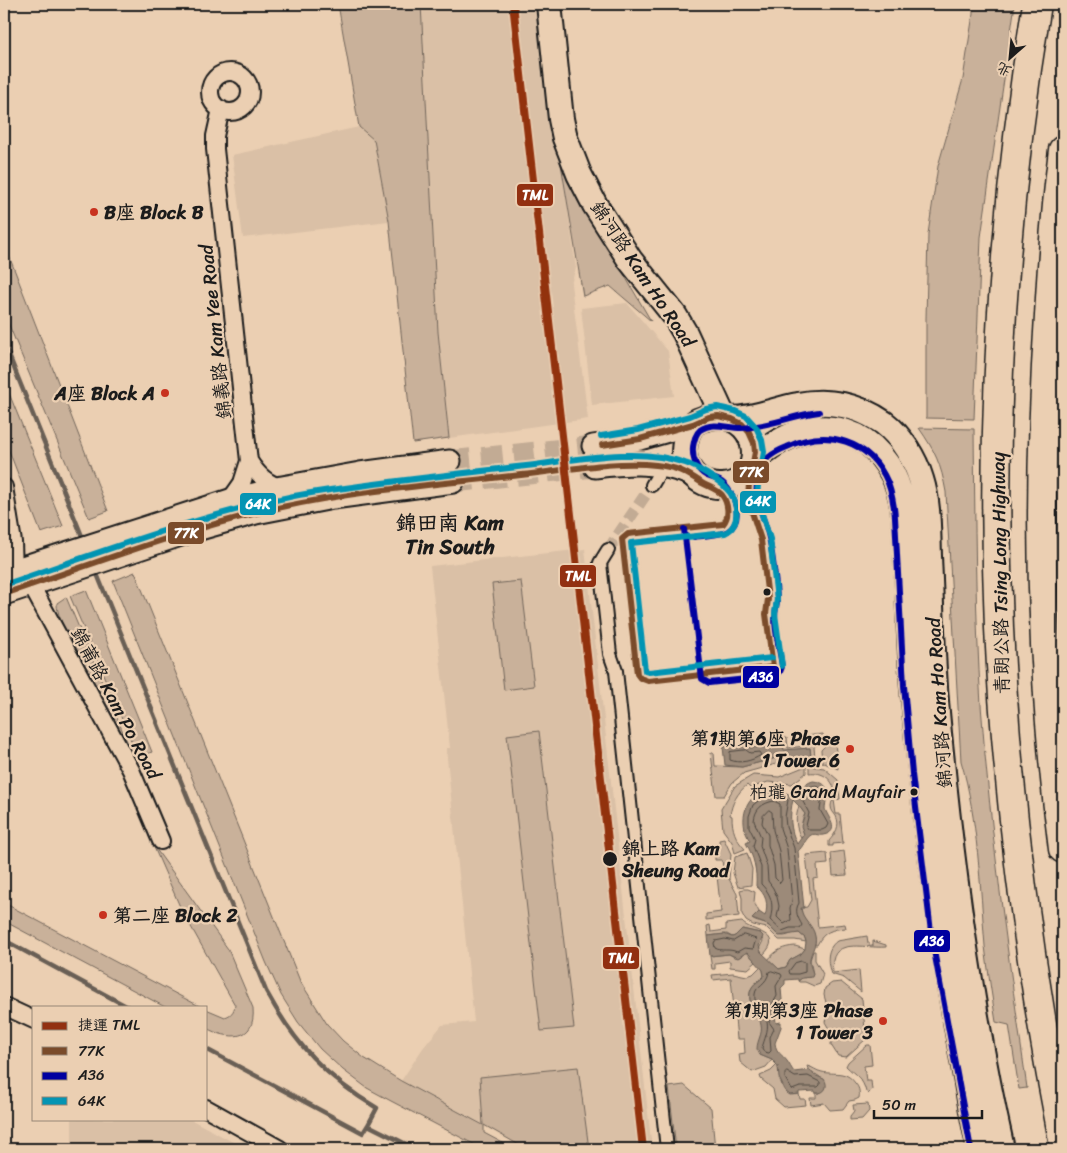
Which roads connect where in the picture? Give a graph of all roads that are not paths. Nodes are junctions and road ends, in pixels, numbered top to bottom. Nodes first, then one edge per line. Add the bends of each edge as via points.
1 (549, 4) edge
2 (1037, 4) edge
3 (221, 109) dead end
4 (1063, 150) edge
5 (701, 370) junction
6 (727, 417) junction
7 (695, 423) junction
8 (754, 460) junction
9 (249, 461) junction
10 (450, 461) tunnel mouth
11 (664, 466) junction
12 (692, 475) junction
13 (453, 482) tunnel mouth
14 (652, 485) tunnel mouth
15 (4, 487) edge
16 (282, 487) junction
17 (230, 500) junction
18 (151, 535) junction
19 (608, 550) tunnel mouth
20 (19, 573) edge
21 (4, 594) edge
22 (161, 841) dead end
23 (1063, 849) edge
24 (4, 1006) edge
25 (32, 1019) edge
26 (208, 1109) edge
27 (1063, 1140) edge
28 (280, 1149) edge
29 (667, 1149) edge
30 (980, 1149) edge
31 (1002, 1149) edge

1 - 5 main road, 錦河路 Kam Ho Road via 560,119 579,174 630,260 675,316
2 - 27 highway, 青朗公路 Tsing Long Highway via 1015,158 1000,350 999,628 1014,830 1033,973
3 - 9 street, 錦義路 Kam Yee Road via 215,149
4 - 23 highway via 1054,232 1043,443 1045,617 1052,742
5 - 6 main road, 錦河路 Kam Ho Road
5 - 7 main road, 錦河路 Kam Ho Road
6 - 7 main road via 708,417
6 - 8 main road via 742,424 749,432 754,443
6 - 31 main road, 錦河路 Kam Ho Road via 755,416 798,405 829,402 844,405 872,416 895,433 921,478 927,515 935,688 951,852 972,998
7 - 11 street via 594,457
7 - 12 main road via 687,434 684,452 684,460
8 - 12 main road via 746,475 730,486 712,486
8 - 30 main road, 錦河路 Kam Ho Road via 797,432 830,428 851,434 875,449 898,485 904,516 913,686 930,854 941,938
9 - 16 street via 264,480
9 - 17 street, 錦義路 Kam Yee Road via 242,483
10 - 16 street
11 - 12 street
11 - 14 street
13 - 18 street via 332,498 282,507 200,529
15 - 20 street, 錦莆路 Kam Po Road
16 - 17 street
17 - 18 street
18 - 20 street
19 - 29 street via 600,563 610,654 616,671
20 - 21 street
20 - 22 street, 錦莆路 Kam Po Road via 131,770
24 - 25 street
26 - 28 street

